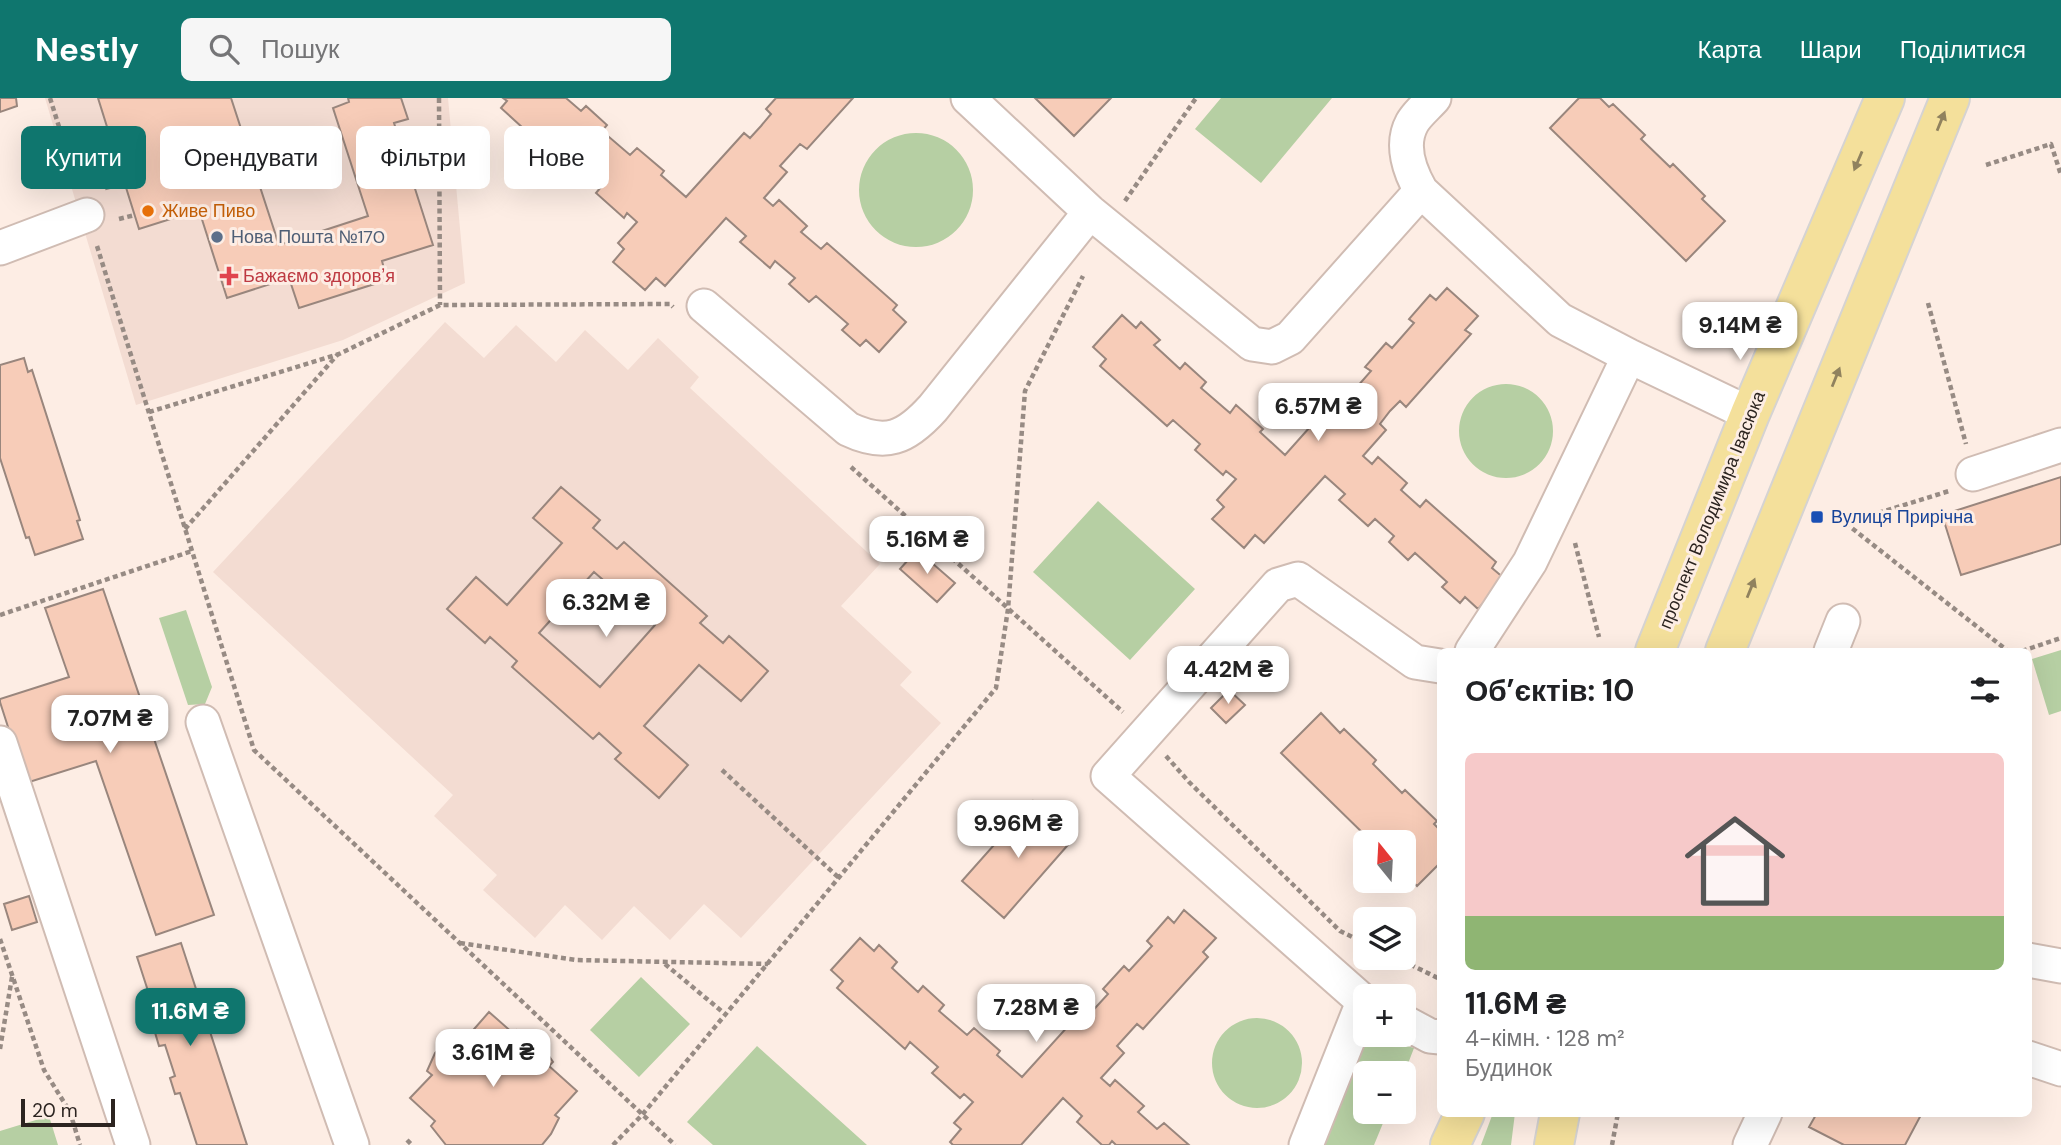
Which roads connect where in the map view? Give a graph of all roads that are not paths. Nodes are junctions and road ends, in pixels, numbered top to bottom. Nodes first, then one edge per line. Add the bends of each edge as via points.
1 (968, 98) edge
2 (1434, 98) edge
3 (1885, 98) edge
4 (1950, 98) edge
5 (1420, 191) junction
6 (87, 215) road end
7 (1099, 219) junction
8 (0, 248) edge
9 (692, 310) road end
10 (1629, 356) junction
11 (1750, 414) junction
12 (2061, 444) edge
13 (1973, 474) road end
14 (1474, 648) edge
15 (1656, 648) edge
16 (1726, 648) edge
17 (1437, 666) edge
18 (203, 722) dead end
19 (0, 743) edge
20 (2032, 961) edge
21 (2061, 966) edge
22 (1353, 993) edge
23 (1416, 1028) edge
24 (1353, 1030) edge
25 (1437, 1037) edge
26 (2032, 1059) edge
27 (2061, 1069) edge
28 (1463, 1117) edge
29 (1559, 1117) edge
30 (1763, 1117) edge
31 (133, 1145) edge
32 (352, 1145) edge
33 (1306, 1145) edge
34 (1450, 1145) edge
35 (1554, 1145) edge
36 (1750, 1145) edge

1 - 7 street
2 - 5 street via 1411,124 1407,147 1410,171
3 -> 11 main road, проспект Володимира Івасюка
16 -> 4 main road
5 - 7 street via 1290,338 1272,347 1243,338
5 - 10 street via 1560,320
6 - 8 street
7 - 9 street via 919,424 903,435 865,437 848,429
10 - 11 street
10 - 14 street via 1531,562
11 - 15 main road, проспект Володимира Івасюка
12 - 13 street
17 - 22 street via 1415,662 1298,579 1278,585 1108,776
18 - 32 street
19 - 31 street
20 - 21 street
23 - 25 street
24 - 33 street
26 - 27 street
28 - 34 main road
29 - 35 main road
30 - 36 street

